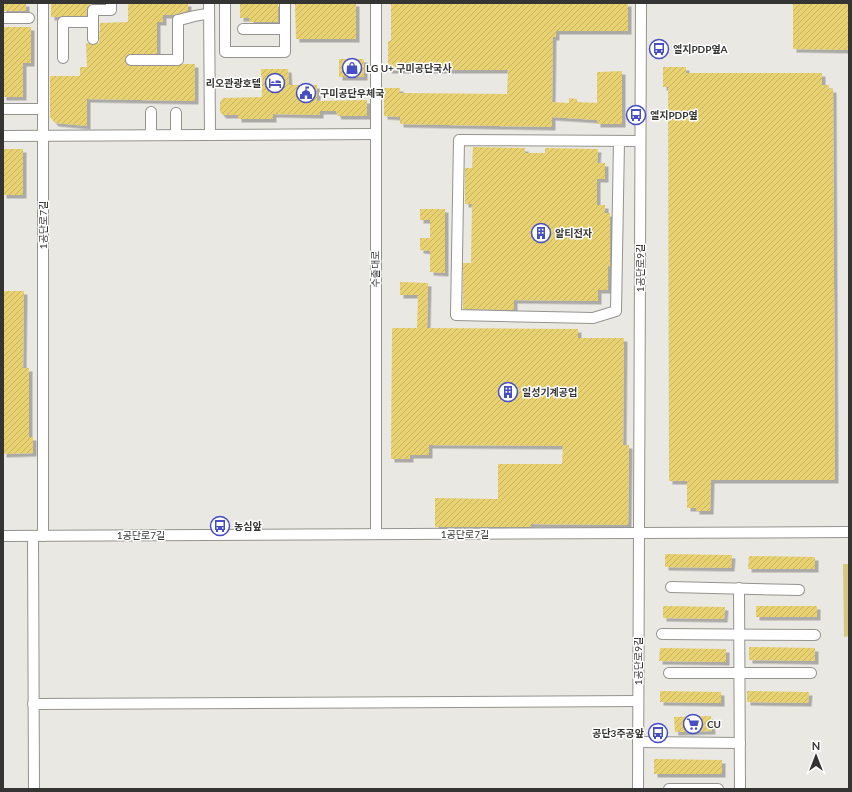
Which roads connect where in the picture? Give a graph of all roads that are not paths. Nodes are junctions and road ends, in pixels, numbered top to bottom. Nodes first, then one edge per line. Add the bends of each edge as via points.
1 (43, 3) edge
2 (110, 3) edge
3 (209, 3) edge
4 (224, 3) edge
5 (285, 3) edge
6 (376, 3) edge
7 (641, 3) edge
8 (209, 14) junction
9 (3, 18) edge
10 (30, 18) dead end
11 (93, 22) junction
12 (243, 29) dead end
13 (285, 29) junction
14 (93, 39) dead end
15 (63, 58) dead end
16 (131, 60) dead end
17 (3, 109) edge
18 (43, 109) junction
19 (151, 112) dead end
20 (176, 113) dead end
21 (375, 134) junction
22 (151, 135) junction
23 (176, 135) junction
24 (210, 135) junction
25 (3, 136) edge
26 (43, 136) junction
27 (619, 141) junction
28 (640, 141) junction
29 (849, 532) edge
30 (639, 533) junction
31 (376, 534) junction
32 (3, 536) edge
33 (38, 536) junction
34 (671, 587) dead end
35 (739, 588) junction
36 (799, 590) dead end
37 (662, 634) dead end
38 (739, 634) junction
39 (815, 635) dead end
40 (669, 673) dead end
41 (739, 673) junction
42 (811, 673) dead end
43 (638, 701) junction
44 (33, 704) junction
45 (638, 742) junction
46 (740, 743) junction
47 (34, 789) edge
48 (638, 789) edge
49 (669, 789) edge
50 (718, 789) edge
51 (740, 789) edge

1 - 18 street, 1공단로7길
2 - 11 street via 110,10 93,10
3 - 8 street
4 - 13 street via 225,52 285,52
5 - 13 street
6 - 21 street, 수출대로
7 - 28 street, 1공단로9길
8 - 16 street via 196,14 178,20 178,60
8 - 24 street
9 - 10 street
11 - 14 street
11 - 15 street via 63,22
12 - 13 street
17 - 18 street
18 - 26 street, 1공단로7길
19 - 22 street
20 - 23 street
21 - 24 street
21 - 31 street, 수출대로
22 - 23 street
22 - 26 street
23 - 24 street
25 - 26 street
26 - 33 street, 1공단로7길
27 - 27 street via 459,140 456,315 593,318 616,311
27 - 28 street
28 - 30 street, 1공단로9길
29 - 30 street
30 - 31 street, 1공단로7길
30 - 43 street, 1공단로9길
31 - 33 street, 1공단로7길
32 - 33 street
33 - 44 street, 1공단로7길
34 - 35 street
35 - 36 street
35 - 38 street
37 - 38 street
38 - 39 street
38 - 41 street
40 - 41 street
41 - 42 street
41 - 46 street
43 - 44 street
43 - 45 street, 1공단로9길
44 - 47 street, 1공단로7길
45 - 46 street
45 - 48 street, 1공단로9길
46 - 51 street
49 - 50 street

